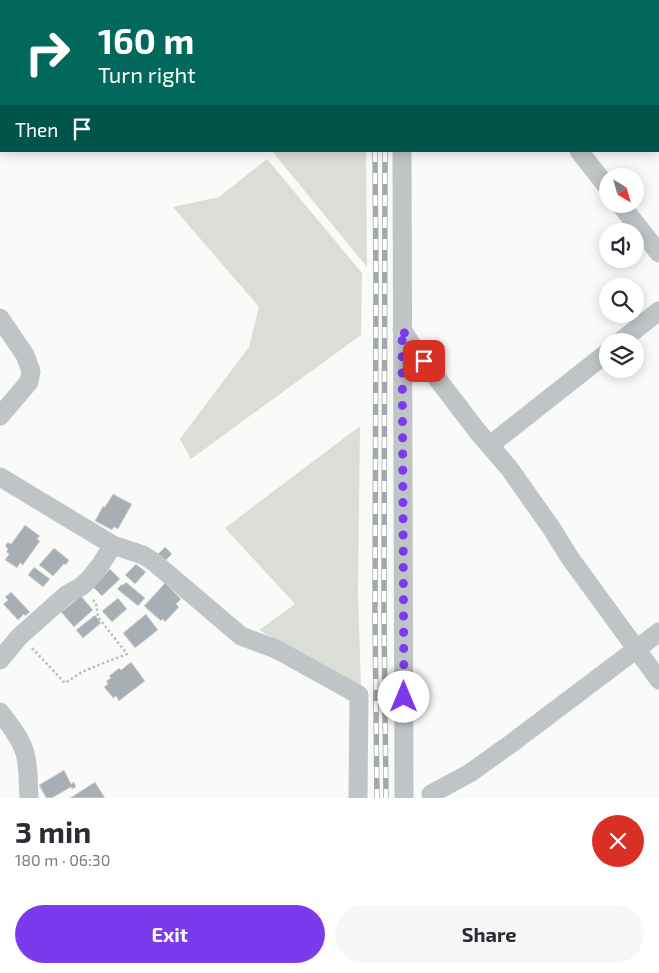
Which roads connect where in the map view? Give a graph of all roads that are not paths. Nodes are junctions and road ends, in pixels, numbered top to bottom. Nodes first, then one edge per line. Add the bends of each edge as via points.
1 (402, 152) edge
2 (580, 152) edge
3 (599, 177) edge
4 (627, 213) edge
5 (659, 253) edge
6 (659, 311) edge
7 (0, 318) edge
8 (402, 329) junction
9 (630, 333) edge
10 (599, 359) edge
11 (0, 416) edge
12 (490, 445) junction
13 (0, 478) edge
14 (113, 545) junction
15 (659, 632) edge
16 (636, 649) junction
17 (0, 660) edge
18 (659, 680) edge
19 (0, 712) edge
20 (404, 774) junction
21 (433, 796) edge
22 (29, 798) edge
23 (358, 798) edge
24 (404, 798) edge

1 - 8 street
2 - 3 street
4 - 5 street
6 - 9 street
7 - 11 street via 32,371 29,382
8 - 12 street
8 - 20 street
10 - 12 street
12 - 16 street
13 - 14 street
14 - 17 street via 91,577 19,637
14 - 23 street via 144,555 154,562 241,636 276,649 359,695
15 - 16 street
16 - 18 street
16 - 21 street via 477,768
19 - 22 street via 24,750
20 - 21 street
20 - 24 street

